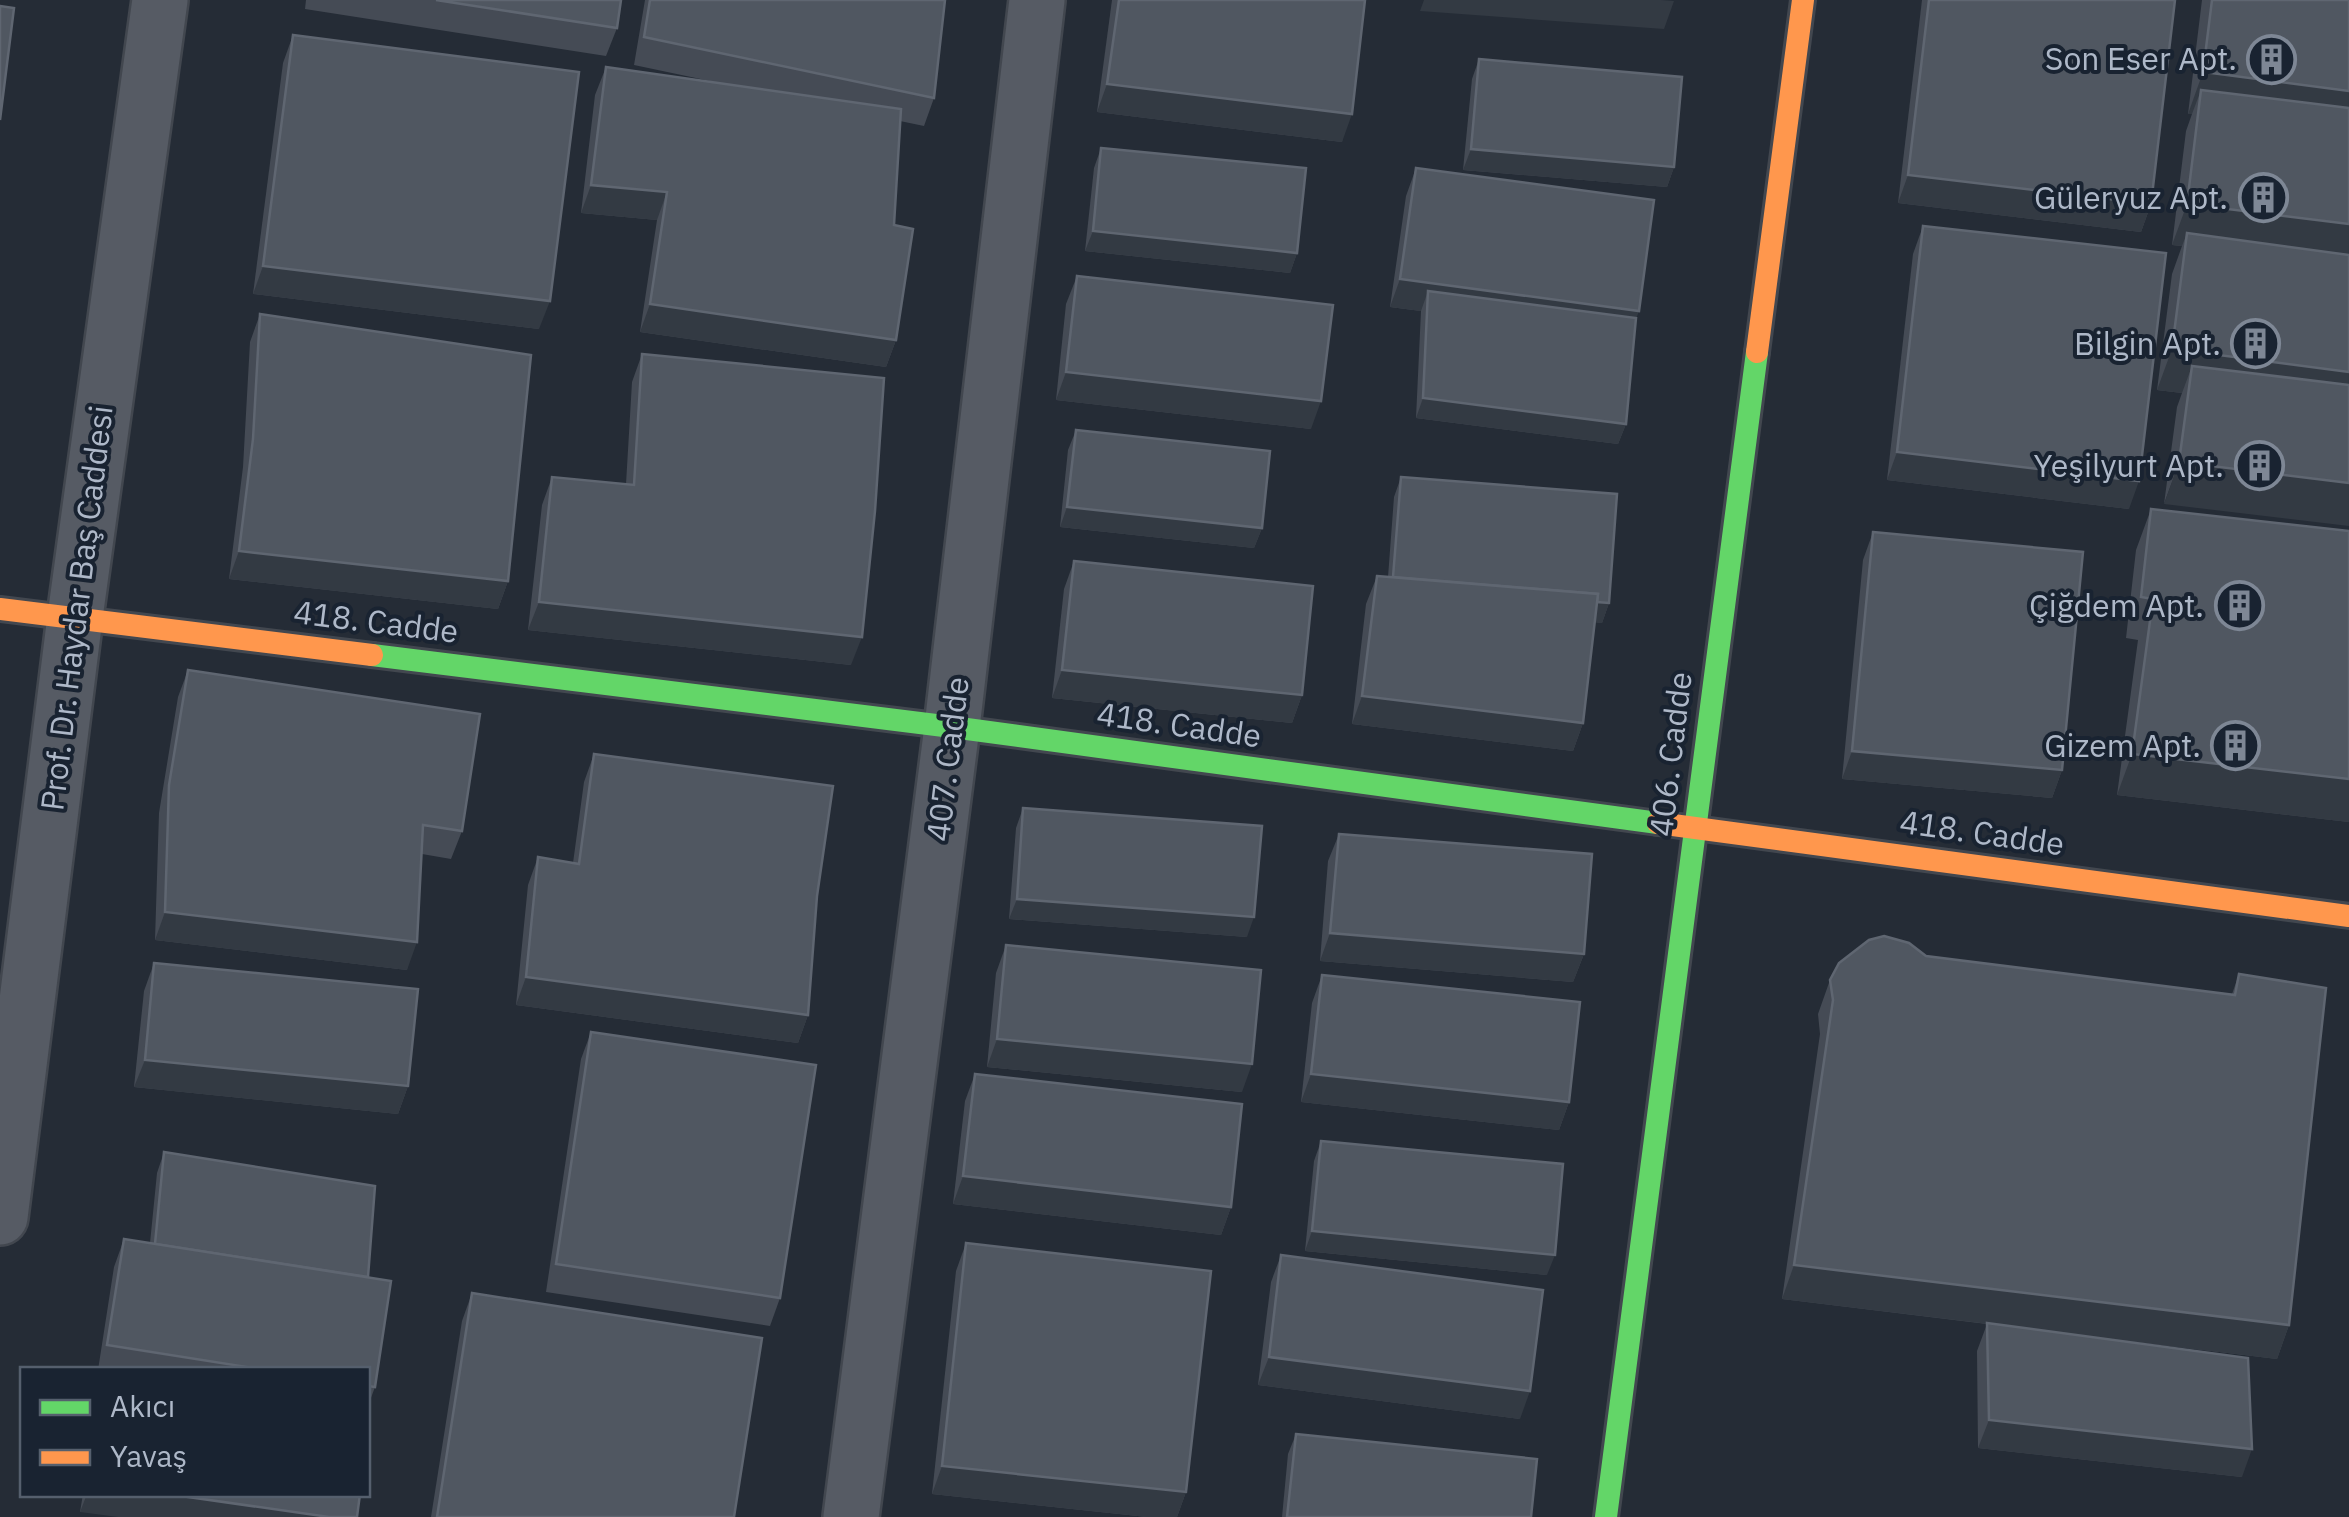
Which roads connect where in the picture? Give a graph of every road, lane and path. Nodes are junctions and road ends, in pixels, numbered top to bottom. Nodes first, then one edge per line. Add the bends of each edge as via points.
1 (160, 0) edge
2 (1037, 0) edge
3 (1803, 0) edge
4 (0, 608) edge
5 (75, 617) junction
6 (952, 727) junction
7 (1694, 826) junction
8 (2349, 916) edge
9 (0, 1217) edge
10 (851, 1517) edge
11 (1606, 1517) edge

1 - 5 street, Prof. Dr. Haydar Baş Caddesi
2 - 6 street, 407. Cadde
3 - 7 street, 406. Cadde
4 - 5 street, 418. Cadde
5 - 6 street, 418. Cadde
5 - 9 street, Prof. Dr. Haydar Baş Caddesi
6 - 7 street, 418. Cadde
6 - 10 street, 407. Cadde
7 - 8 street, 418. Cadde
7 - 11 street, 406. Cadde

